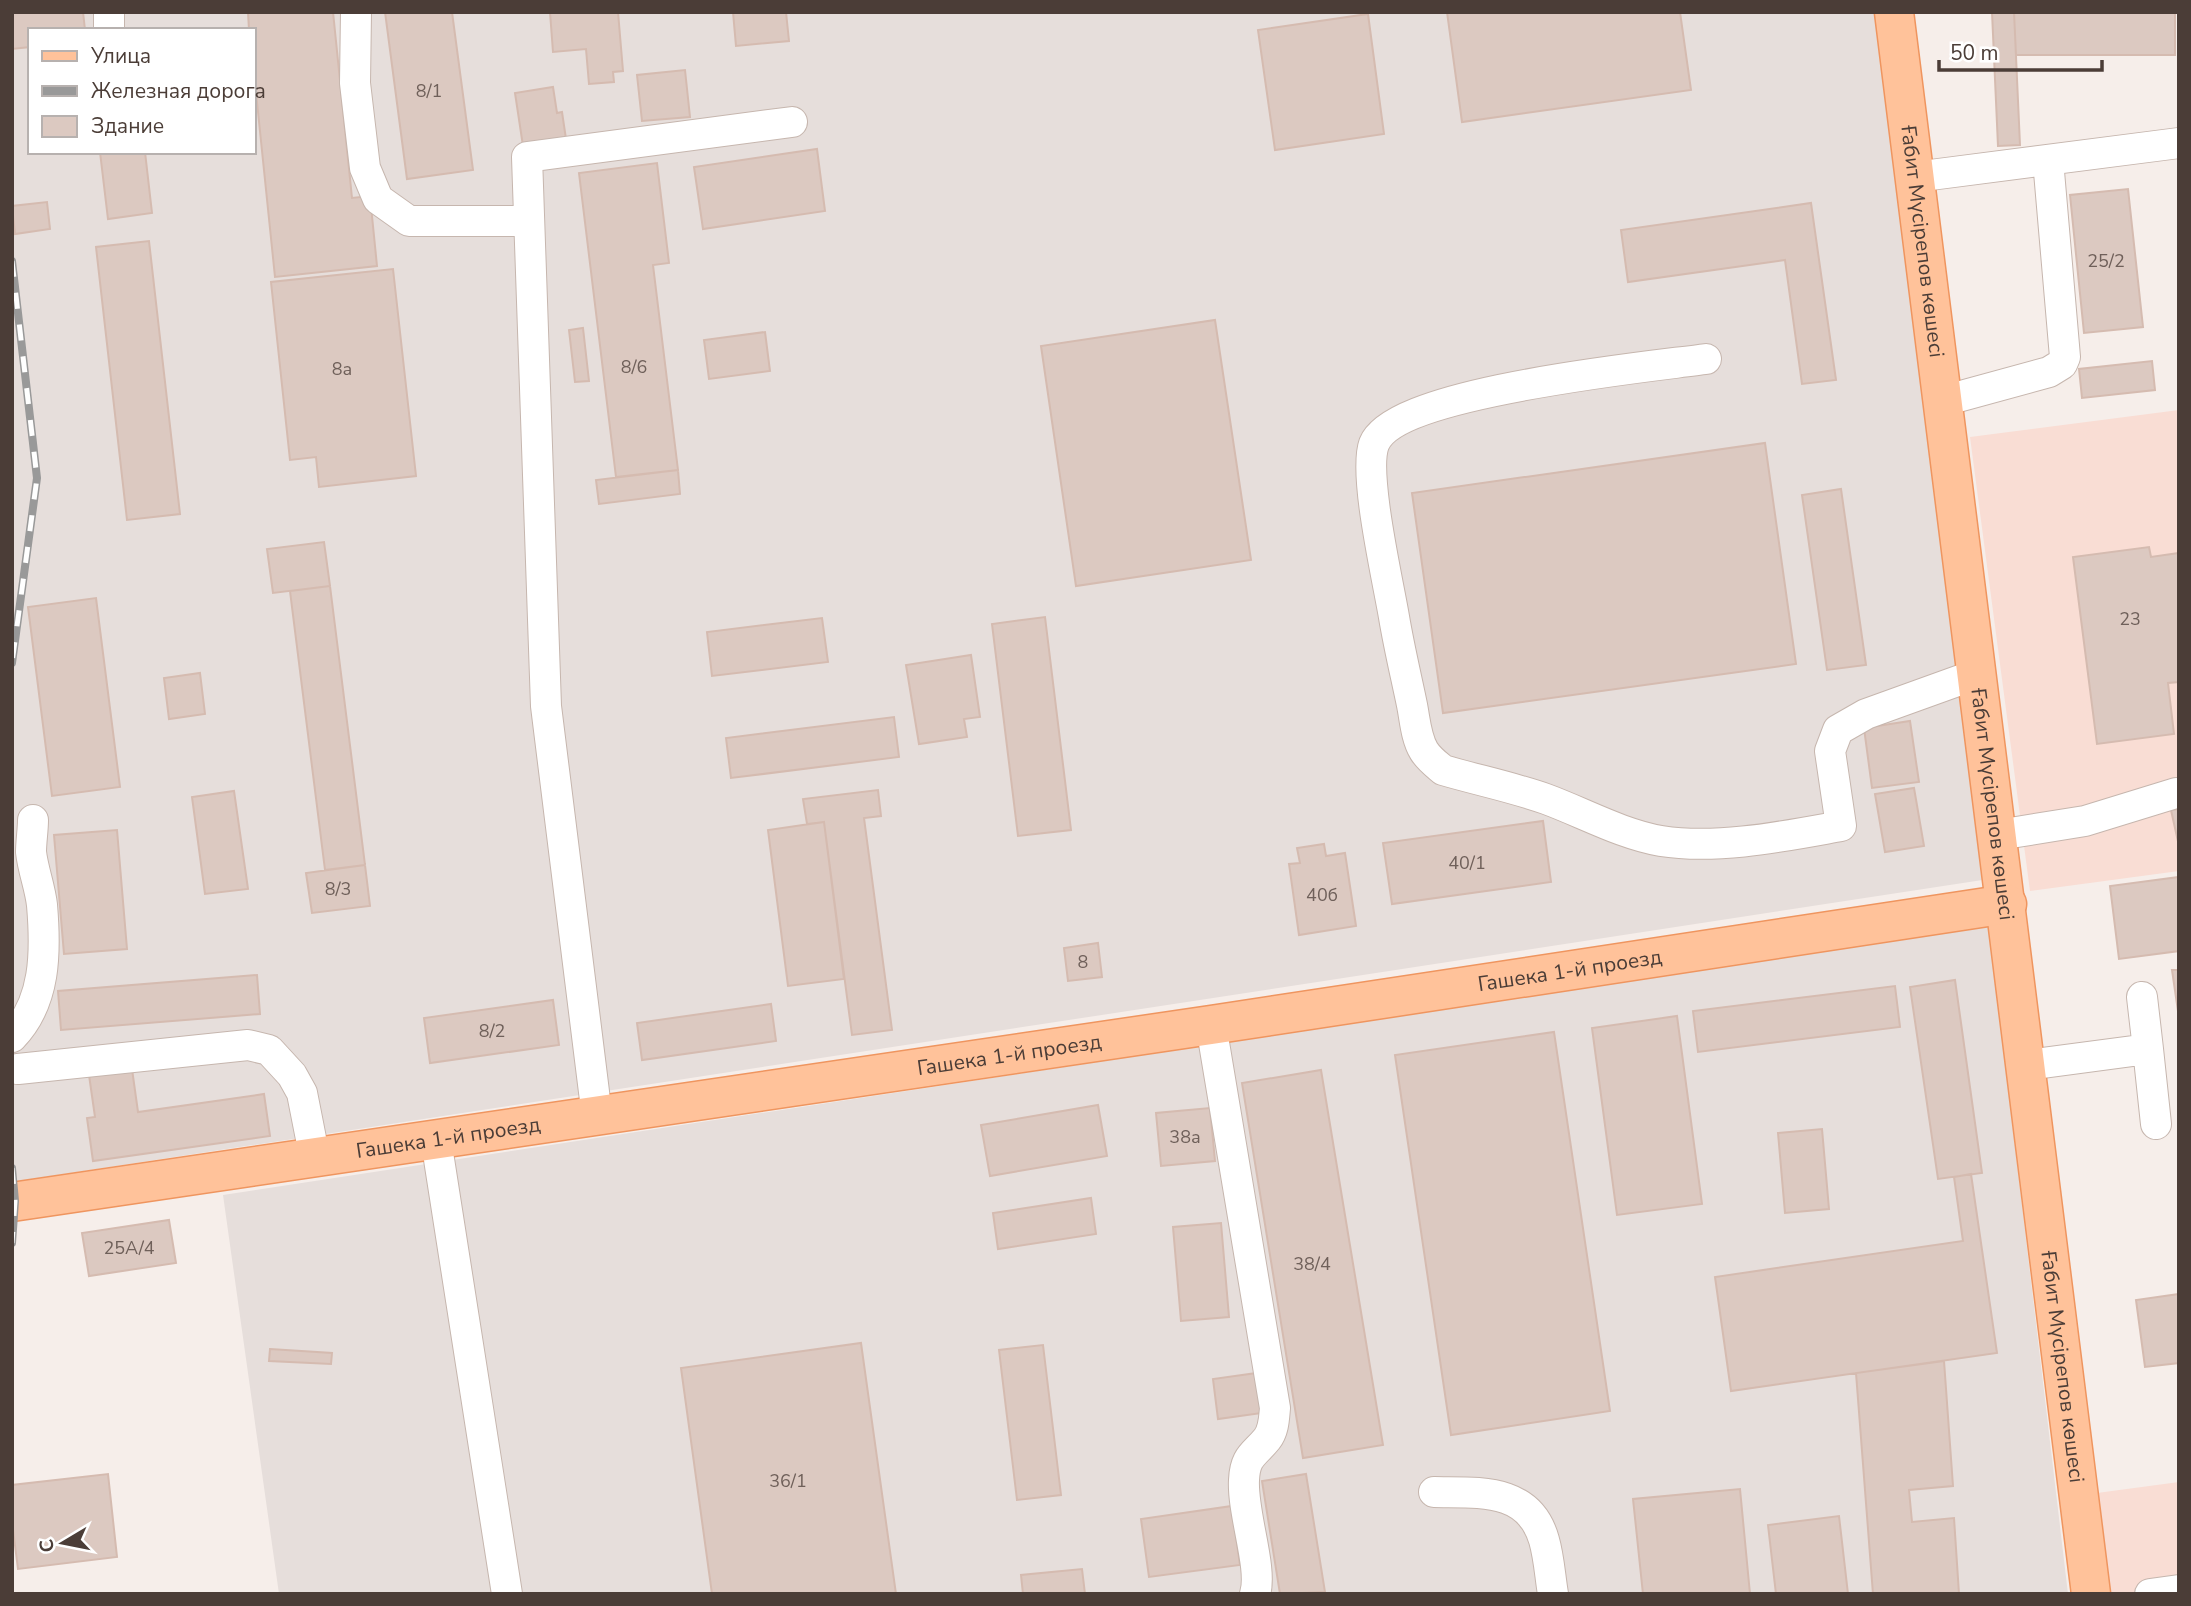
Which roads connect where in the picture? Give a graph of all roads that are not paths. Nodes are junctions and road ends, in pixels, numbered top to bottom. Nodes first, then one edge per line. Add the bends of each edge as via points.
1 (356, 12) edge
2 (1894, 12) edge
3 (792, 122) dead end
4 (2179, 143) edge
5 (2048, 160) junction
6 (1915, 177) junction
7 (529, 221) junction
8 (1706, 359) dead end
9 (1943, 401) junction
10 (1977, 674) junction
11 (2176, 793) dead end
12 (33, 820) dead end
13 (1998, 835) junction
14 (2007, 904) junction
15 (2142, 997) dead end
16 (1211, 1025) junction
17 (12, 1037) edge
18 (2148, 1049) junction
19 (2027, 1065) junction
20 (18, 1069) dead end
21 (597, 1116) junction
22 (2156, 1124) dead end
23 (436, 1140) junction
24 (315, 1158) junction
25 (12, 1202) edge
26 (1434, 1492) dead end
27 (2179, 1590) edge
28 (507, 1594) edge
29 (1255, 1594) edge
30 (1553, 1594) edge
31 (2091, 1594) edge
32 (2150, 1594) edge

1 - 7 street via 355,83 365,167 378,199 409,221
2 - 6 main road, Ғабит Мүсірепов көшесі
3 - 7 street via 527,157
4 - 5 street
5 - 6 street
5 - 9 street via 2062,364 2049,372
6 - 9 main road, Ғабит Мүсірепов көшесі
7 - 21 street via 546,706
8 - 10 street via 1531,382 1413,414 1381,432 1370,462 1374,500 1420,742 1433,762 1661,841 1724,843 1814,831 1841,826 1830,751 1838,730
9 - 10 main road, Ғабит Мүсірепов көшесі
10 - 13 main road, Ғабит Мүсірепов көшесі
11 - 13 street via 2084,821
12 - 17 street via 31,851 42,904 43,962 29,1019
13 - 14 main road, Ғабит Мүсірепов көшесі
14 - 16 main road, Гашека 1-й проезд
14 - 19 main road, Ғабит Мүсірепов көшесі
15 - 18 street
16 - 21 main road, Гашека 1-й проезд
16 - 29 street via 1275,1408 1272,1430 1252,1454 1244,1477 1245,1516 1257,1575
18 - 19 street
18 - 22 street
19 - 31 main road, Ғабит Мүсірепов көшесі
20 - 24 street via 248,1045 269,1050 302,1093
21 - 23 main road, Гашека 1-й проезд
23 - 24 main road, Гашека 1-й проезд
23 - 28 street
24 - 25 main road, Гашека 1-й проезд
26 - 30 street via 1489,1494 1507,1498 1530,1512 1544,1538
27 - 32 street

